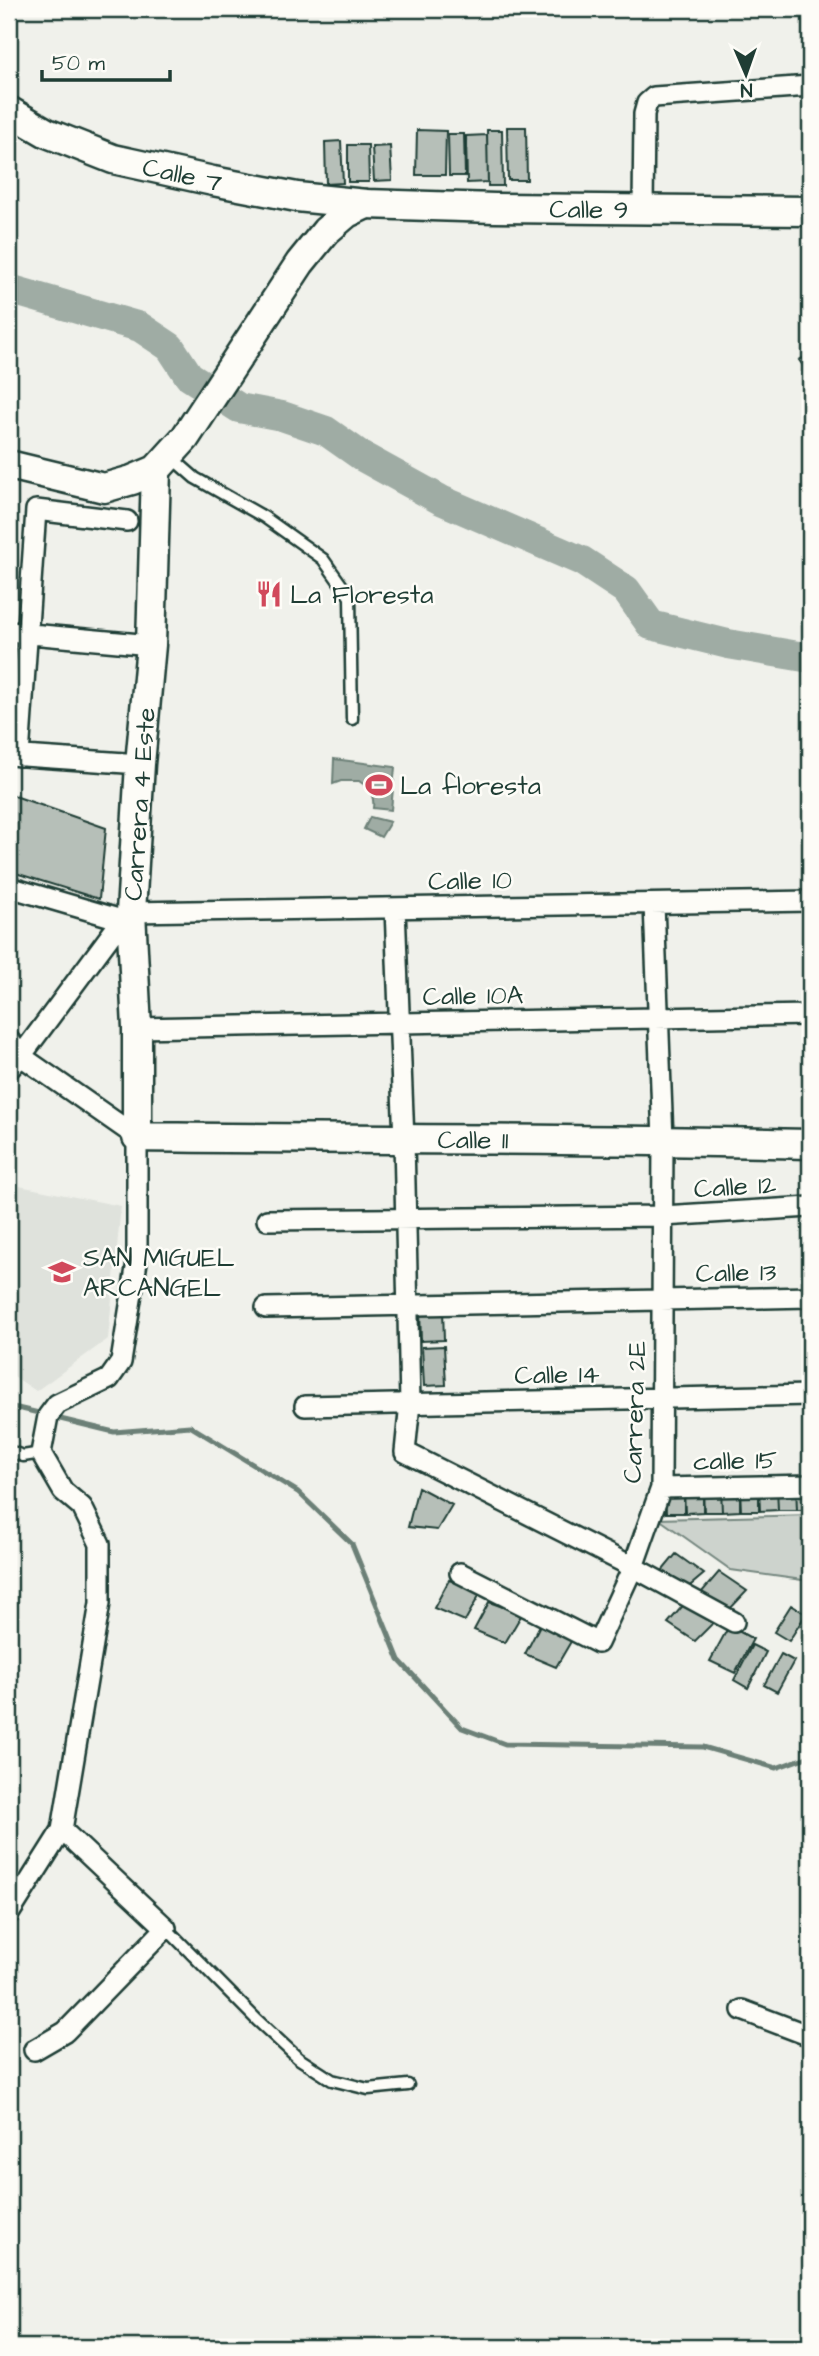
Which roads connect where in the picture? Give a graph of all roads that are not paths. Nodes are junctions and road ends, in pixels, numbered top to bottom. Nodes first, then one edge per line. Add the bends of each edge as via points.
1 (810, 86) edge
2 (9, 111) edge
3 (366, 204) junction
4 (643, 209) junction
5 (810, 211) edge
6 (170, 454) junction
7 (9, 465) edge
8 (127, 520) dead end
9 (18, 633) edge
10 (151, 645) junction
11 (352, 719) dead end
12 (14, 755) edge
13 (140, 764) junction
14 (9, 887) edge
15 (810, 901) edge
16 (654, 904) junction
17 (395, 908) junction
18 (127, 916) junction
19 (810, 1015) edge
20 (658, 1018) junction
21 (400, 1023) junction
22 (137, 1028) junction
23 (9, 1040) edge
24 (15, 1063) edge
25 (137, 1137) junction
26 (663, 1140) junction
27 (404, 1141) junction
28 (810, 1144) edge
29 (810, 1208) edge
30 (663, 1216) junction
31 (406, 1219) junction
32 (267, 1220) dead end
33 (810, 1297) edge
34 (663, 1300) junction
35 (408, 1305) junction
36 (266, 1308) dead end
37 (810, 1395) edge
38 (663, 1398) junction
39 (410, 1403) junction
40 (305, 1406) dead end
41 (9, 1451) edge
42 (41, 1453) junction
43 (810, 1485) edge
44 (661, 1488) junction
45 (633, 1567) junction
46 (460, 1573) dead end
47 (734, 1622) dead end
48 (62, 1830) junction
49 (9, 1913) edge
50 (166, 1928) junction
51 (742, 2010) dead end
52 (810, 2036) edge
53 (34, 2050) dead end
54 (408, 2085) dead end

1 - 4 street via 654,97 644,114
2 - 3 street, Calle 7 via 47,133 113,159 297,197
3 - 4 street, Calle 9
3 - 6 street via 326,230 300,263
4 - 5 street, Calle 9
6 - 7 street via 132,480 104,488
6 - 10 street, Carrera 4 Este
6 - 11 lane via 195,478 264,517 323,559 350,597
8 - 9 street via 36,510
9 - 10 street
9 - 12 street
10 - 13 street, Carrera 4 Este
12 - 13 street
13 - 18 street, Carrera 4 Este
14 - 18 street, Calle 10
15 - 16 street, Calle 10
16 - 17 street, Calle 10
16 - 20 street, Carrera 2E
17 - 18 street, Calle 10
17 - 21 street
18 - 22 street, Carrera 4 Este
18 - 24 street
19 - 20 street, Calle 10A
20 - 21 street, Calle 10A
20 - 26 street, Carrera 2E
21 - 22 street, Calle 10A
21 - 27 street
22 - 25 street, Carrera 4 Este
23 - 24 street
24 - 25 street
25 - 27 street, Calle 11
25 - 42 street via 137,1262 121,1362 109,1379 57,1404 48,1416
26 - 27 street, Calle 11
26 - 28 street, Calle 11
26 - 30 street, Carrera 2E
27 - 31 street
29 - 30 street, Calle 12
30 - 31 street, Calle 12
30 - 34 street, Carrera 2E
31 - 32 street, Calle 12
31 - 35 street
33 - 34 street, Calle 13
34 - 35 street, Calle 13
34 - 38 street, Carrera 2E
35 - 36 street, Calle 13
35 - 39 street
37 - 38 street, Calle 14
38 - 39 street, Calle 14
38 - 44 street, Carrera 2E
39 - 40 street, Calle 14
39 - 45 street via 405,1452
41 - 42 lane via 23,1456
42 - 48 street via 63,1491 82,1507 100,1544 100,1603
43 - 44 street, calle 15
44 - 45 street, Carrera 2E
45 - 46 street, Carrera 2E via 597,1643
45 - 47 street
48 - 49 street
48 - 50 street
50 - 53 street via 65,2032
50 - 54 lane via 298,2058 332,2080 368,2089
51 - 52 street

